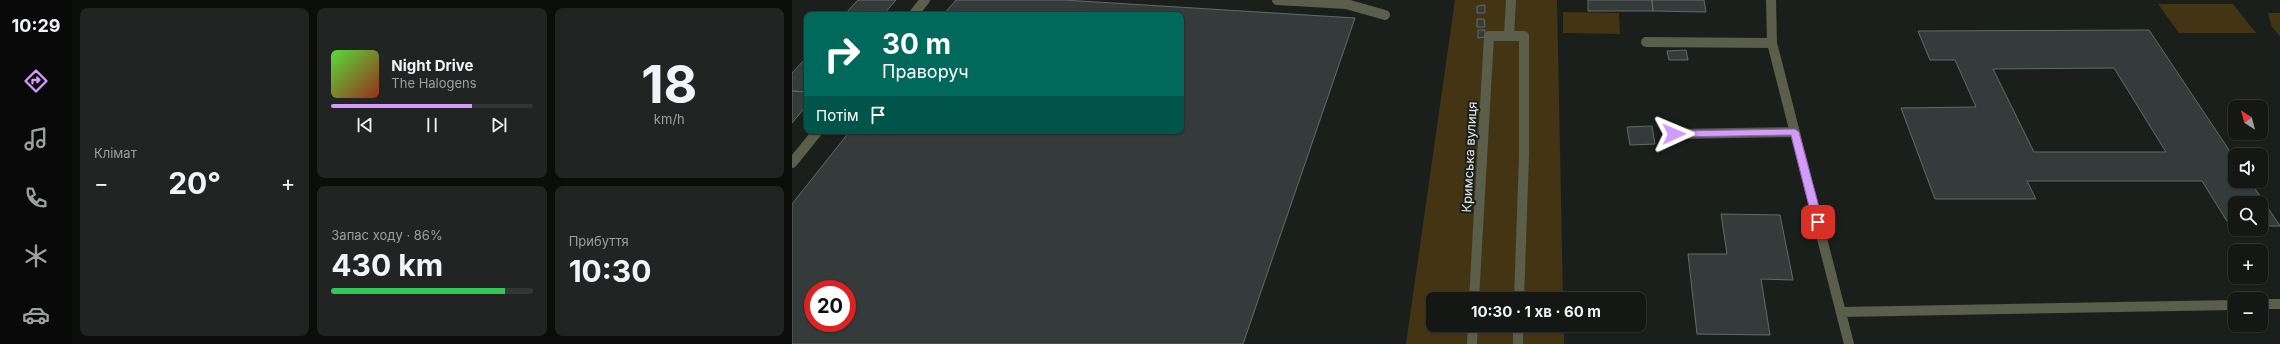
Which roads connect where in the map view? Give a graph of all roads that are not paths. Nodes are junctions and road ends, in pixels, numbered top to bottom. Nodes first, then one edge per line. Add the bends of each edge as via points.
1 (925, 0) edge
2 (1278, 0) edge
3 (1511, 0) edge
4 (1771, 0) edge
5 (915, 12) edge
6 (1385, 15) dead end
7 (1509, 36) junction
8 (1646, 42) dead end
9 (1772, 43) junction
10 (1795, 132) junction
11 (816, 134) edge
12 (1674, 134) dead end
13 (792, 163) edge
14 (1474, 292) edge
15 (1519, 292) edge
16 (2268, 304) edge
17 (2280, 304) edge
18 (2228, 305) edge
19 (1841, 312) junction
20 (1473, 332) edge
21 (1518, 332) edge
22 (1472, 344) edge
23 (1518, 344) edge
24 (1849, 344) edge

1 - 5 street
2 - 6 street via 1354,5
3 - 7 street
4 - 9 street
7 - 14 street, Кримська вулиця via 1489,36
7 - 15 street, Кримська вулиця via 1524,36 1524,155
8 - 9 street
9 - 10 street
10 - 12 street
10 - 19 street
11 - 13 street
16 - 17 street
18 - 19 street
19 - 24 street
20 - 22 street
21 - 23 street

